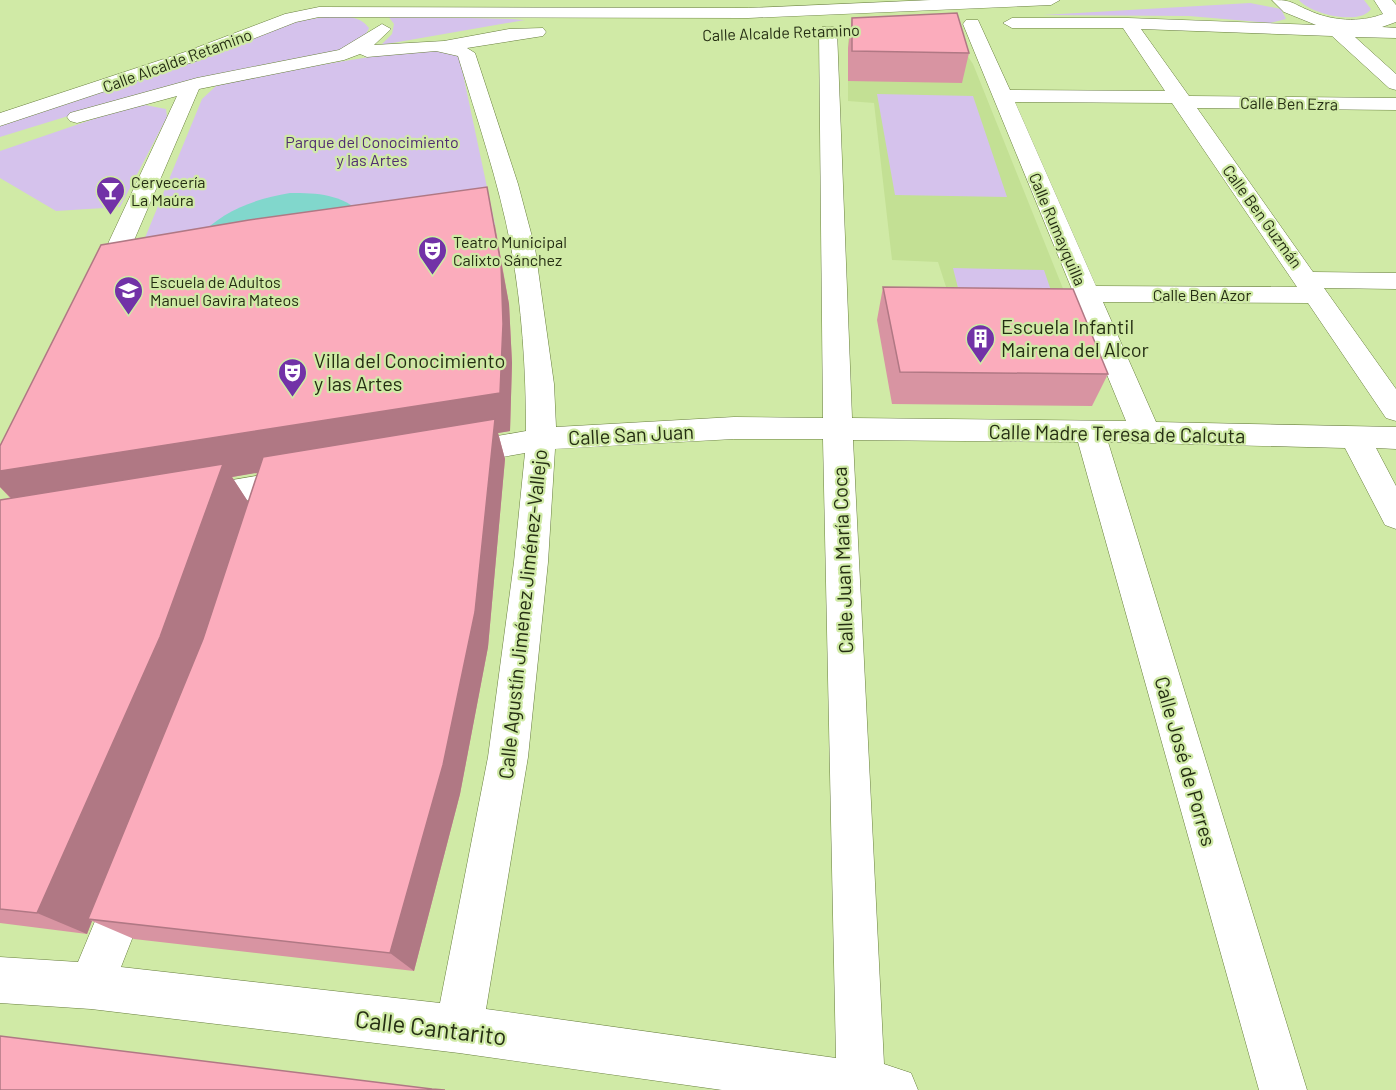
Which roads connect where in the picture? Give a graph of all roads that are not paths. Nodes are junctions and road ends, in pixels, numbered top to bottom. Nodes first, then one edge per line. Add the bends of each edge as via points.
1 (321, 0) edge
2 (641, 0) edge
3 (1051, 0) edge
4 (1264, 0) edge
5 (1283, 3) edge
6 (1390, 3) edge
7 (346, 8) edge
8 (628, 13) junction
9 (748, 13) junction
10 (546, 17) edge
11 (291, 18) junction
12 (1128, 23) junction
13 (1344, 28) junction
14 (1295, 29) junction
15 (825, 31) dead end
16 (1396, 32) edge
17 (447, 46) junction
18 (355, 52) junction
19 (1396, 84) edge
20 (190, 86) junction
21 (1003, 96) junction
22 (1179, 100) junction
23 (1396, 104) edge
24 (0, 120) edge
25 (54, 124) dead end
26 (1396, 281) edge
27 (1313, 287) junction
28 (1085, 294) junction
29 (92, 305) edge
30 (1396, 411) edge
31 (838, 430) junction
32 (1090, 431) junction
33 (1146, 433) junction
34 (1355, 437) junction
35 (1396, 438) edge
36 (542, 439) junction
37 (424, 459) edge
38 (331, 475) edge
39 (166, 503) edge
40 (1396, 516) edge
41 (143, 856) edge
42 (0, 980) edge
43 (91, 986) junction
44 (459, 1029) junction
45 (872, 1088) edge
46 (1283, 1090) edge

1 - 11 street
2 - 8 street
3 - 9 street, Calle Alcalde Retamino
4 - 5 street
5 - 13 street
6 - 13 street via 1390,18
7 - 10 street, Calle Alcalde Retamino
7 - 11 street, Calle Alcalde Retamino
7 - 18 street, Calle Alcalde Retamino via 379,18 382,28
8 - 9 street, Calle Alcalde Retamino
8 - 10 street, Calle Alcalde Retamino via 619,17
9 - 10 street, Calle Alcalde Retamino via 671,21
10 - 17 street, Calle Alcalde Retamino via 509,34
10 - 18 street, Calle Alcalde Retamino
11 - 24 street, Calle Alcalde Retamino
12 - 14 street
12 - 21 street, Calle Rumayquilla via 966,25
12 - 22 street, Calle Ben Guzmán
13 - 14 street
13 - 14 street
13 - 16 street
13 - 19 street
15 - 31 street, Calle Juan María Coca
17 - 18 street
17 - 36 street, Calle Agustín Jiménez Jiménez-Vallejo via 466,53 519,229 534,325
18 - 20 street, Calle Alcalde Retamino
20 - 25 street, Calle Alcalde Retamino
20 - 29 street
21 - 22 street, Calle Ben Ezra
21 - 28 street, Calle Rumayquilla
22 - 23 street, Calle Ben Ezra
22 - 27 street, Calle Ben Guzmán
26 - 27 street, Calle Ben Azor
27 - 28 street, Calle Ben Azor
27 - 30 street, Calle Ben Guzmán
28 - 33 street, Calle Rumayquilla
31 - 32 street, Calle Madre Teresa de Calcuta
31 - 36 street, Calle San Juan via 734,428
31 - 45 street, Calle Juan María Coca
32 - 33 street, Calle Madre Teresa de Calcuta
32 - 46 street, Calle José de Porres
33 - 34 street, Calle Madre Teresa de Calcuta
34 - 35 street, Calle Madre Teresa de Calcuta
34 - 40 street
36 - 37 street, Calle San Juan
36 - 44 street, Calle Agustín Jiménez Jiménez-Vallejo via 508,757
38 - 39 street via 267,502
41 - 43 street
42 - 43 street, Calle Cantarito
43 - 44 street, Calle Cantarito
44 - 45 street, Calle Cantarito

